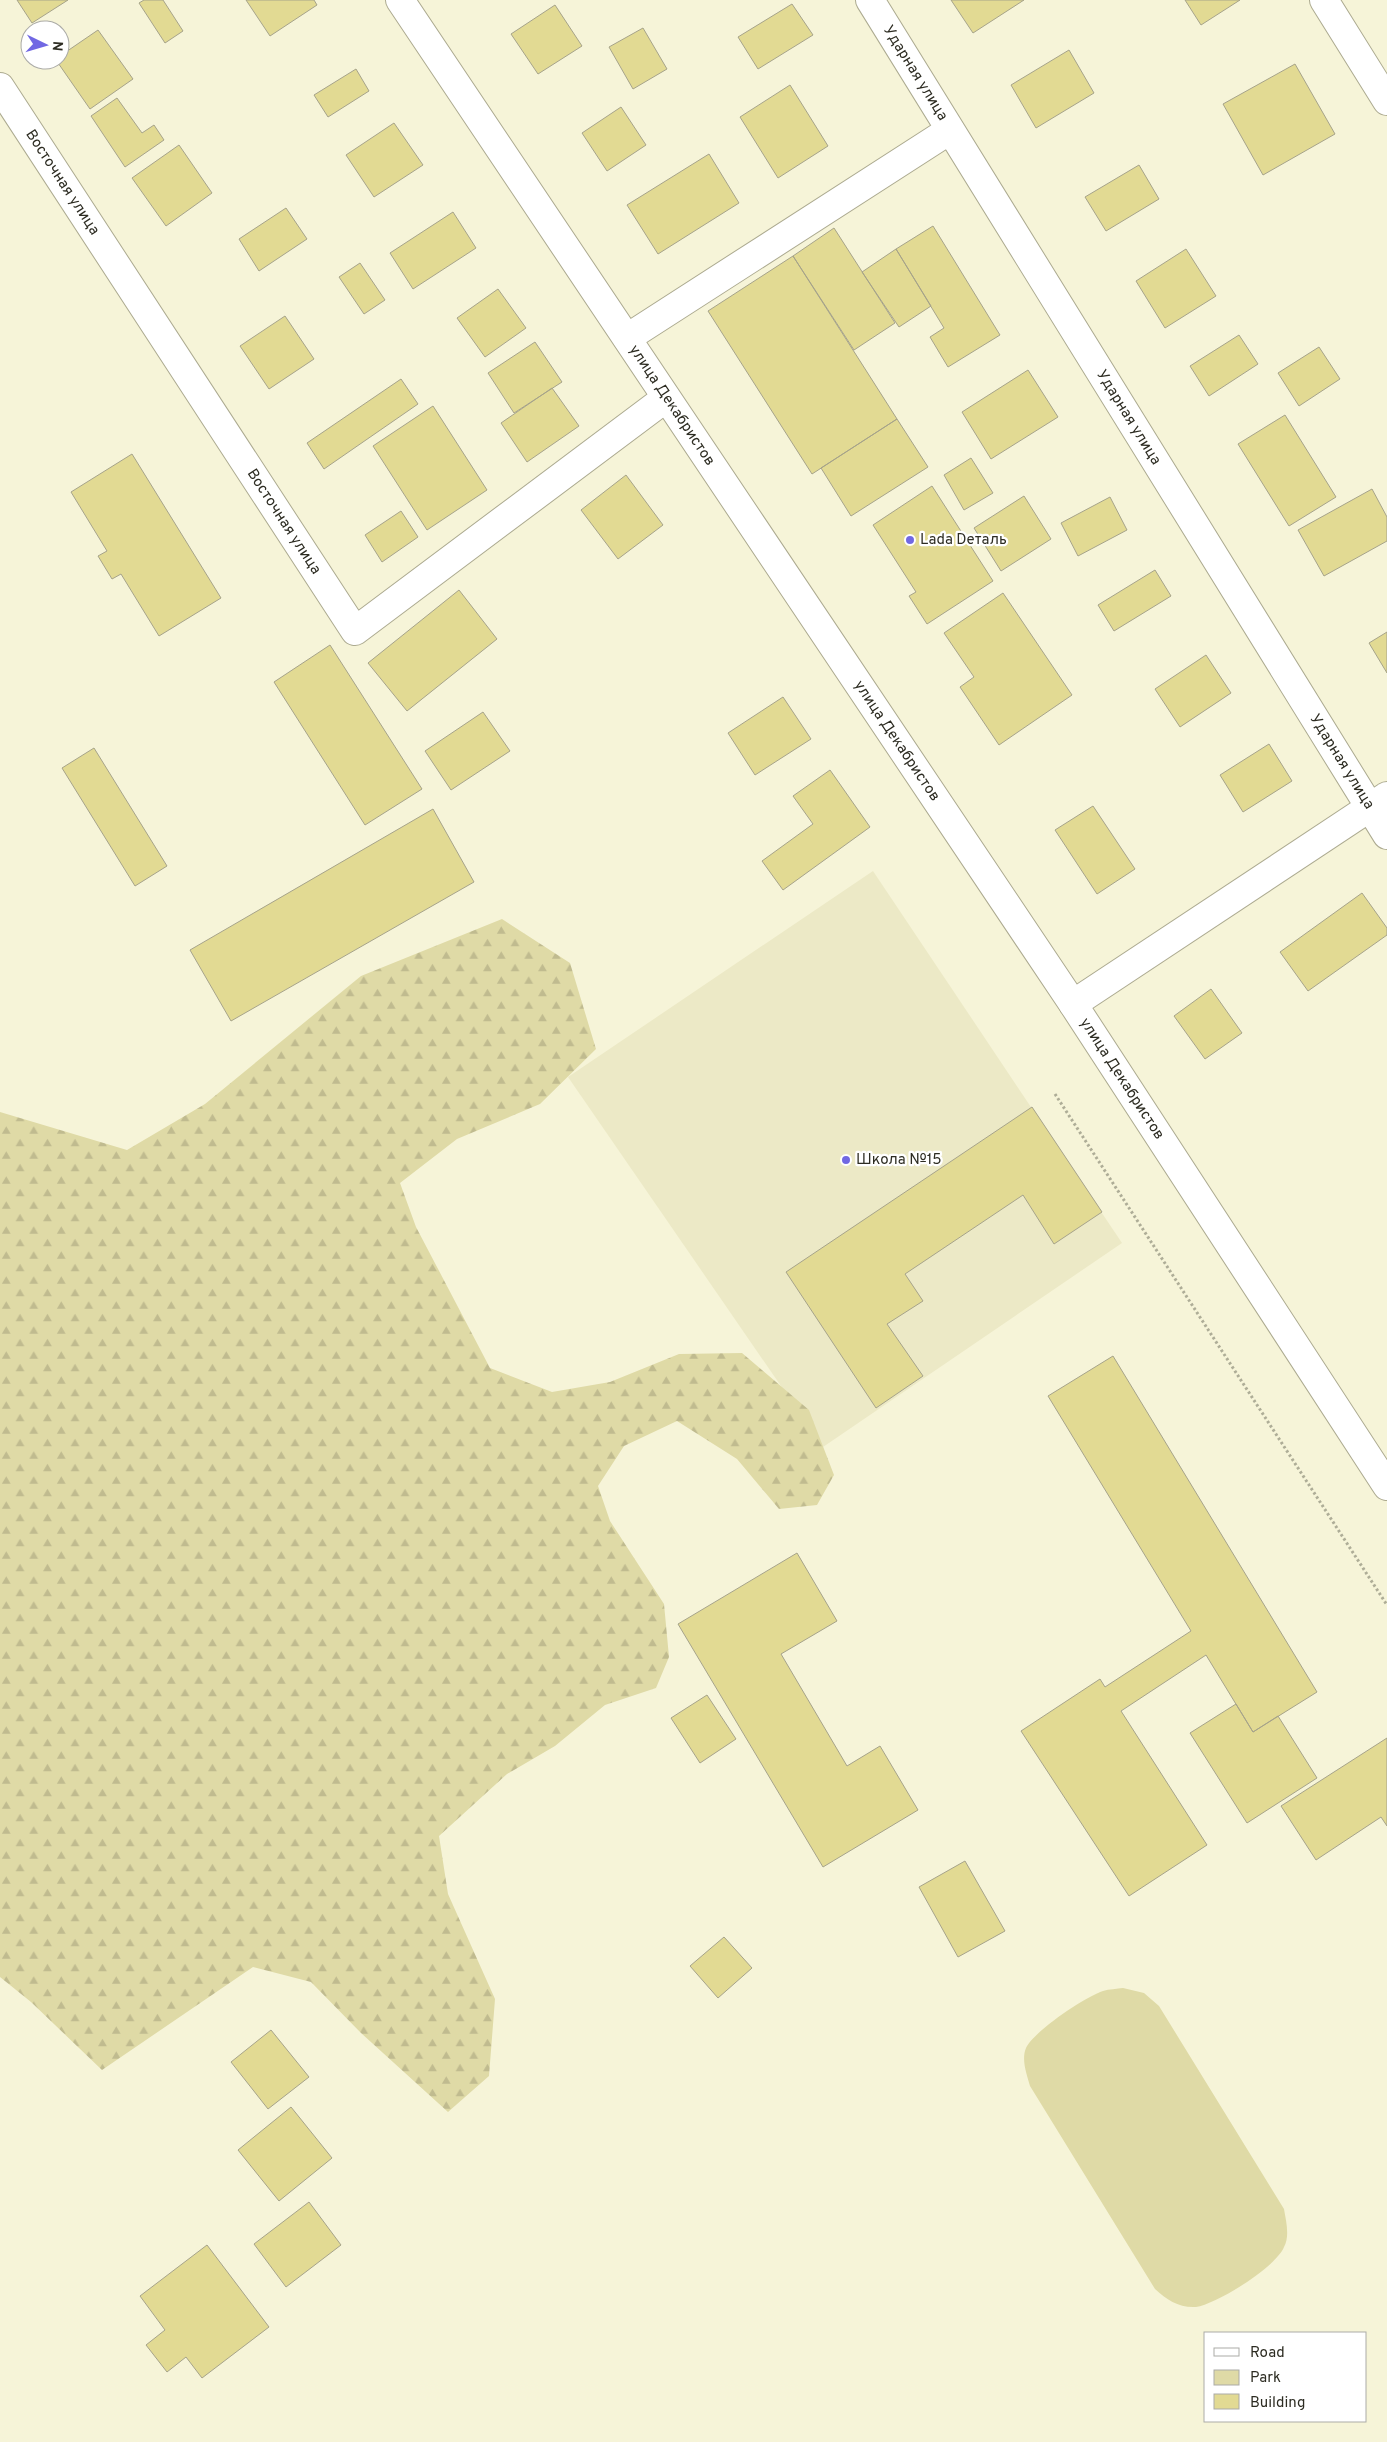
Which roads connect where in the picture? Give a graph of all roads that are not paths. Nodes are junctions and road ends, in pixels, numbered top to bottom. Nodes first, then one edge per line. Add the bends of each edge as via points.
1 (400, 0) edge
2 (870, 0) edge
3 (1324, 0) edge
4 (0, 87) edge
5 (1387, 101) edge
6 (950, 130) junction
7 (627, 338) junction
8 (666, 398) junction
9 (1378, 802) edge
10 (1387, 835) edge
11 (1073, 1004) junction
12 (1387, 1486) edge

1 - 7 street, улица Декабристов
2 - 6 street, Ударная улица
3 - 5 street
4 - 8 street, Восточная улица via 355,631
6 - 7 street
6 - 9 street, Ударная улица
7 - 8 street, улица Декабристов
8 - 11 street, улица Декабристов
9 - 10 street, Ударная улица
9 - 11 street
11 - 12 street, улица Декабристов

